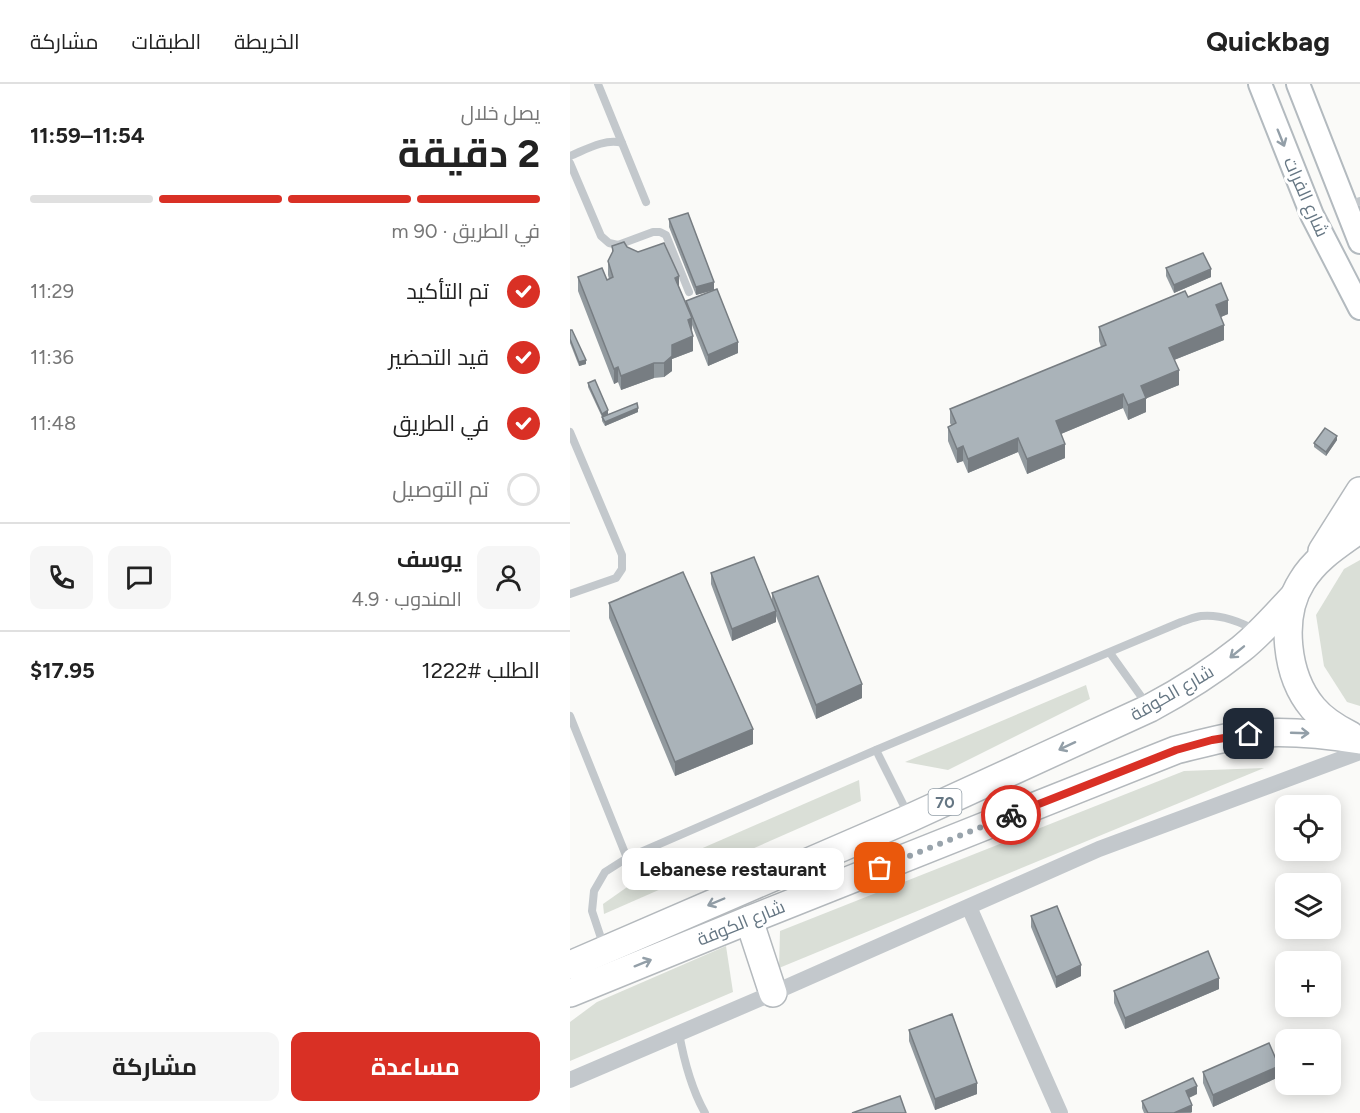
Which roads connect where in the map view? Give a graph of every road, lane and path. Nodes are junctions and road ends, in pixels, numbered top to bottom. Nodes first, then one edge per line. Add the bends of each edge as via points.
1 (598, 84) edge
2 (1260, 84) edge
3 (1298, 84) edge
4 (622, 143) junction
5 (570, 156) edge
6 (570, 162) edge
7 (646, 202) dead end
8 (1353, 203) edge
9 (1360, 242) edge
10 (689, 292) dead end
11 (1360, 308) edge
12 (570, 432) edge
13 (1360, 491) edge
14 (1360, 530) edge
15 (1308, 571) junction
16 (570, 594) edge
17 (1294, 596) junction
18 (1260, 632) junction
19 (1110, 652) junction
20 (1150, 708) junction
21 (570, 716) edge
22 (1360, 744) edge
23 (876, 750) junction
24 (910, 818) junction
25 (627, 858) junction
26 (969, 907) junction
27 (749, 920) junction
28 (581, 959) edge
29 (598, 982) junction
30 (570, 993) edge
31 (773, 993) junction
32 (570, 1002) edge
33 (679, 1032) junction
34 (570, 1080) edge
35 (705, 1113) edge
36 (1060, 1113) edge

1 - 4 lane
2 -> 11 main road, شارع الفرات via 1312,215
3 - 8 main road, شارع الفرات
4 - 5 lane via 606,142
4 - 7 lane
6 - 10 lane via 601,236 618,245 653,232 666,235
8 - 9 main road, شارع الفرات
12 - 16 lane via 622,555 622,569 616,578
13 - 15 highway
14 - 15 highway, 70
15 - 17 highway, 70
17 - 18 highway, شارع الكوفة / 70
17 - 22 highway via 1288,625 1289,654 1297,682 1312,707
18 - 19 lane via 1241,622 1201,616
18 -> 20 highway, شارع الكوفة / 70 via 1213,671
19 - 20 lane
19 - 23 lane
20 -> 24 highway, شارع الكوفة / 70
21 - 25 lane
22 - 26 street via 1099,849
27 -> 22 highway, شارع الكوفة / 70 via 1176,750 1249,734 1313,734
23 - 24 lane
23 - 25 lane
24 -> 28 highway, شارع الكوفة / 70
25 - 28 lane via 605,872 594,891
26 - 31 street
26 - 36 street
29 -> 27 highway, شارع الكوفة / 70
27 - 31 highway
29 - 30 highway, شارع الكوفة / 70
29 - 32 highway
31 - 33 street
33 - 34 street
33 - 35 lane via 691,1082

